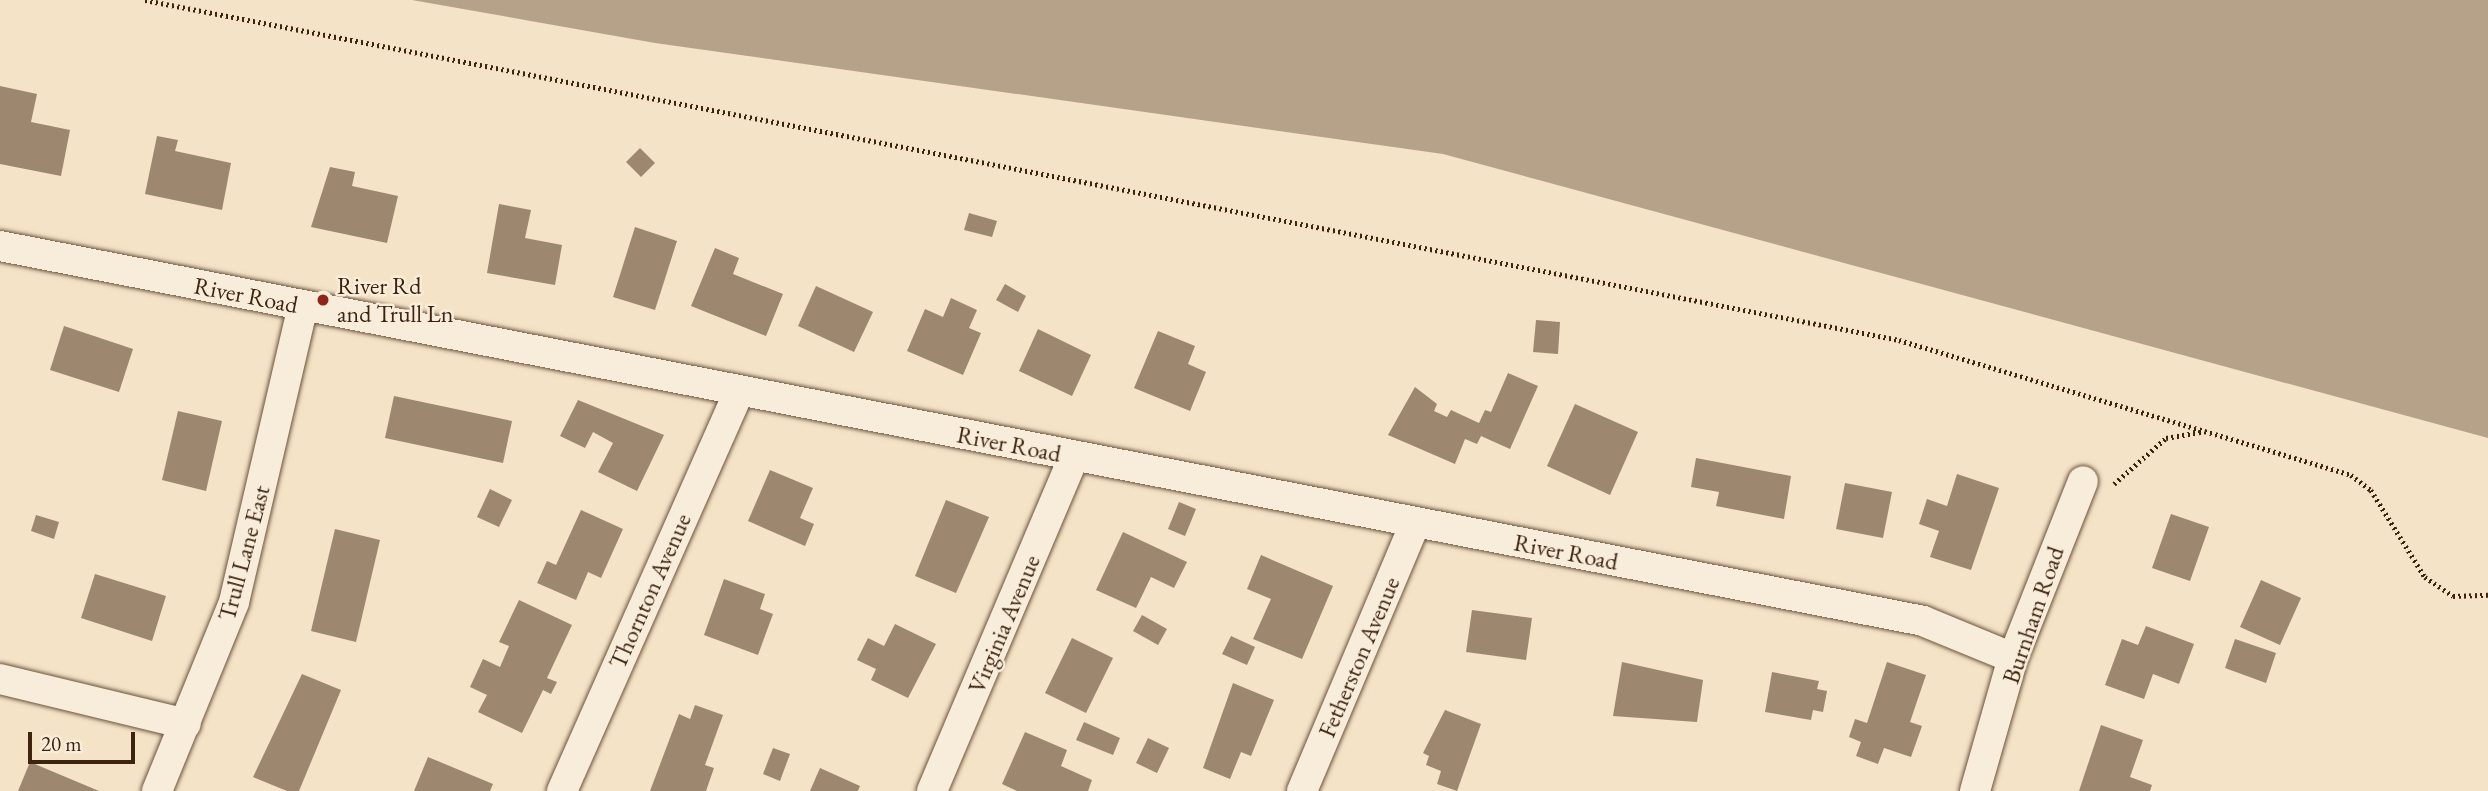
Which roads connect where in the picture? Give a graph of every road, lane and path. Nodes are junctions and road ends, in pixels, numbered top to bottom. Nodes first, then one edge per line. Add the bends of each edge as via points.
1 (145, 0) edge
2 (0, 246) edge
3 (303, 306) junction
4 (738, 391) junction
5 (2212, 431) junction
6 (1074, 456) junction
7 (2083, 481) joint
8 (1415, 523) junction
9 (2488, 595) edge
10 (2013, 658) junction
11 (0, 679) edge
12 (186, 724) junction
13 (157, 791) edge
14 (562, 791) edge
15 (932, 791) edge
16 (1302, 791) edge
17 (1975, 791) edge

1 - 5 path via 1899,340
2 - 3 street, River Road
3 - 4 street, River Road
3 - 12 street, Trull Lane East via 249,549
4 - 6 street, River Road
4 - 14 street, Thornton Avenue
5 - 7 path via 2166,438 2114,484
5 - 9 path via 2351,475 2371,489 2426,578 2454,596
6 - 8 street, River Road
6 - 15 street, Virginia Avenue
7 - 10 street, Burnham Road
8 - 10 street, River Road via 1923,621
8 - 16 street, Fetherston Avenue
10 - 17 street, Burnham Road
11 - 12 street
12 - 13 street, Trull Lane East

